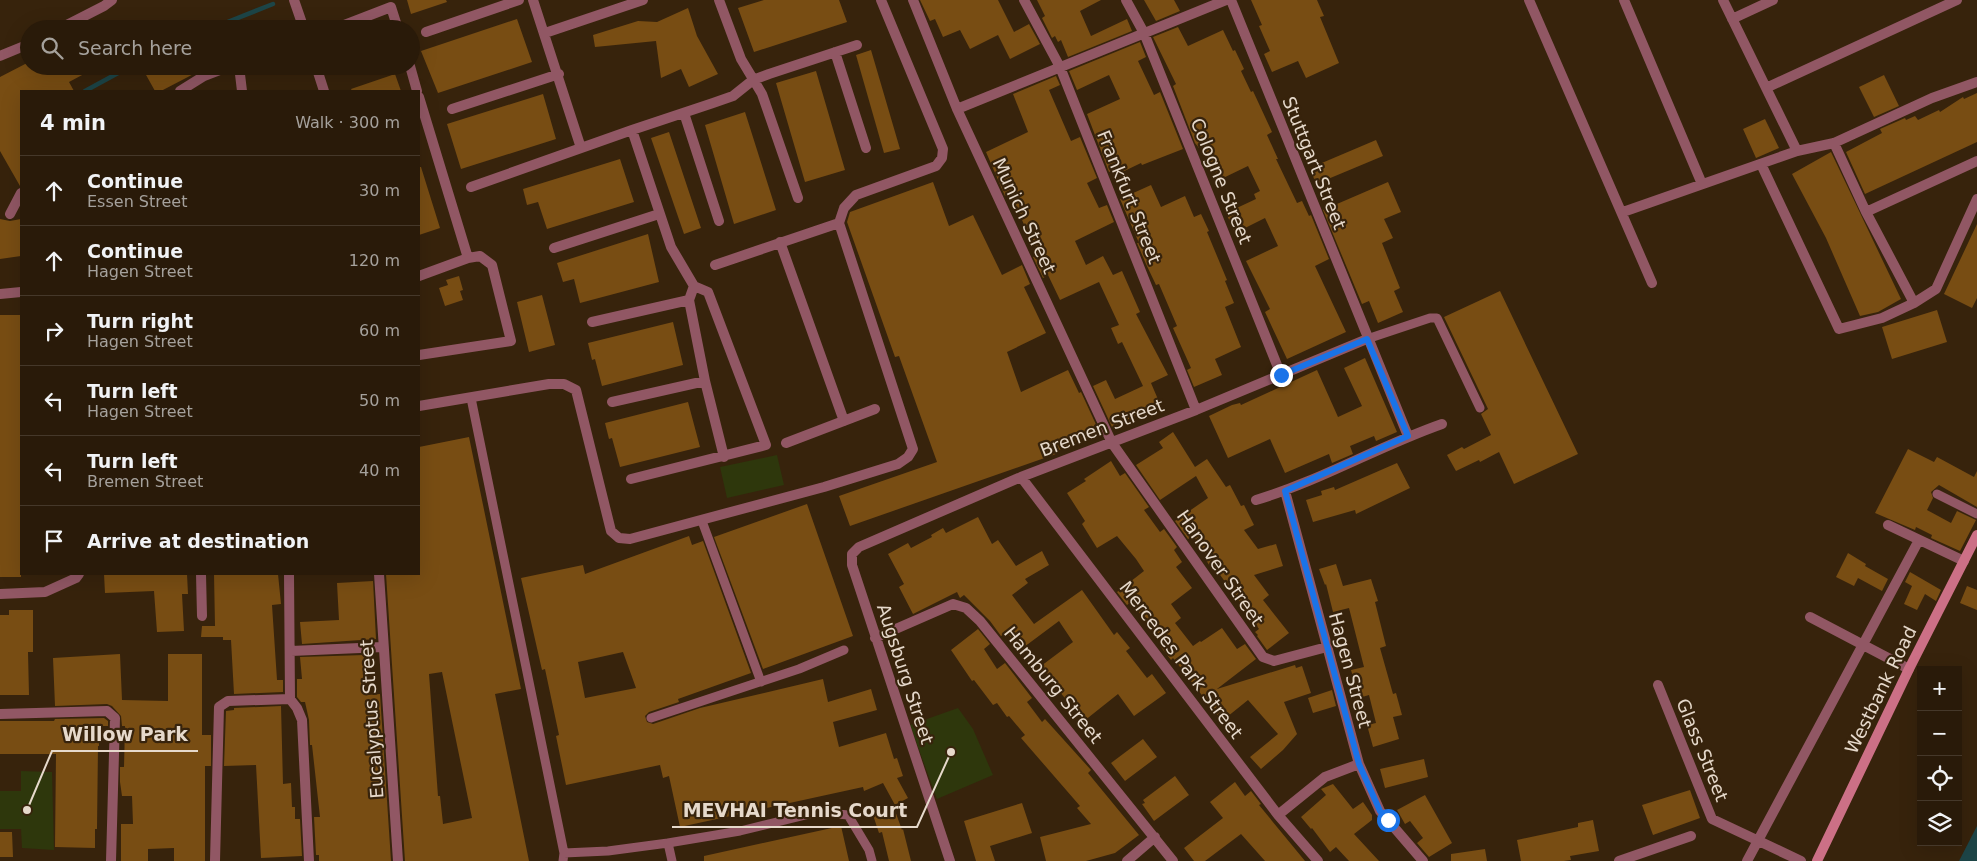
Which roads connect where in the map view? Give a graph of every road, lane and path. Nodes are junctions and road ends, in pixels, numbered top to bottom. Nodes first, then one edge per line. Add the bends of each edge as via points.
1 (112, 0) edge
2 (294, 0) edge
3 (519, 0) edge
4 (533, 0) edge
5 (643, 0) edge
6 (719, 0) edge
7 (881, 0) edge
8 (913, 0) edge
9 (1024, 0) edge
10 (1126, 0) edge
11 (1226, 0) edge
12 (1231, 0) edge
13 (1529, 0) edge
14 (1624, 0) edge
15 (1723, 0) edge
16 (1773, 0) edge
17 (1957, 0) edge
18 (630, 2) edge
19 (1732, 19) junction
20 (77, 20) edge
21 (301, 20) edge
22 (358, 20) edge
23 (396, 20) edge
24 (426, 32) dead end
25 (545, 32) junction
26 (1144, 33) junction
27 (857, 45) dead end
28 (20, 48) edge
29 (835, 52) junction
30 (0, 56) edge
31 (1060, 67) junction
32 (559, 74) junction
33 (207, 75) edge
34 (241, 75) edge
35 (319, 75) edge
36 (413, 75) edge
37 (753, 80) junction
38 (1977, 82) edge
39 (1766, 88) junction
40 (182, 90) edge
41 (242, 90) edge
42 (324, 90) edge
43 (417, 90) edge
44 (420, 100) edge
45 (452, 109) dead end
46 (956, 109) junction
47 (684, 113) junction
48 (632, 130) junction
49 (1834, 143) junction
50 (581, 148) junction
51 (866, 148) dead end
52 (1797, 150) junction
53 (1977, 161) edge
54 (1761, 164) junction
55 (1702, 184) junction
56 (471, 187) dead end
57 (20, 195) edge
58 (798, 198) dead end
59 (1977, 199) edge
60 (1623, 212) junction
61 (1866, 212) junction
62 (10, 214) dead end
63 (660, 214) junction
64 (719, 221) dead end
65 (839, 223) junction
66 (780, 242) junction
67 (554, 248) dead end
68 (468, 258) junction
69 (715, 265) dead end
70 (420, 276) edge
71 (1652, 283) dead end
72 (694, 286) junction
73 (20, 292) edge
74 (0, 294) edge
75 (689, 300) junction
76 (1914, 303) junction
77 (592, 322) dead end
78 (1367, 339) junction
79 (420, 355) edge
80 (1281, 375) junction
81 (705, 381) junction
82 (471, 398) junction
83 (612, 402) dead end
84 (420, 406) edge
85 (1480, 408) dead end
86 (875, 409) dead end
87 (1196, 410) junction
88 (844, 420) junction
89 (1442, 424) dead end
90 (1408, 436) junction
91 (786, 443) dead end
92 (1112, 443) junction
93 (724, 457) junction
94 (1021, 477) junction
95 (631, 479) dead end
96 (1285, 491) junction
97 (1937, 494) dead end
98 (1256, 500) dead end
99 (1977, 514) edge
100 (702, 520) junction
101 (1888, 525) dead end
102 (1977, 535) edge
103 (1919, 540) junction
104 (852, 554) joint
105 (1964, 562) junction
106 (78, 575) edge
107 (201, 575) edge
108 (288, 575) edge
109 (379, 575) edge
110 (0, 594) edge
111 (202, 616) dead end
112 (1810, 617) dead end
113 (875, 638) junction
114 (1862, 645) junction
115 (383, 647) junction
116 (1327, 647) junction
117 (844, 650) dead end
118 (290, 651) junction
119 (1909, 669) junction
120 (761, 682) junction
121 (1658, 685) dead end
122 (290, 699) junction
123 (0, 714) edge
124 (651, 718) dead end
125 (1359, 764) junction
126 (1278, 814) junction
127 (1691, 836) dead end
128 (1155, 837) junction
129 (1757, 840) junction
130 (668, 843) junction
131 (564, 857) edge
132 (1630, 860) edge
133 (111, 861) edge
134 (215, 861) edge
135 (309, 861) edge
136 (398, 861) edge
137 (672, 861) edge
138 (872, 861) edge
139 (950, 861) edge
140 (1127, 861) edge
141 (1173, 861) edge
142 (1318, 861) edge
143 (1423, 861) edge
144 (1619, 861) edge
145 (1746, 861) edge
146 (1801, 861) edge
147 (1817, 861) edge

1 - 20 street
2 - 21 street
3 - 24 street
4 - 25 street
5 - 18 street
6 - 37 street via 741,59
7 - 65 street via 943,149 942,158 936,166 856,196 844,208
8 - 46 street, Munich Street
9 - 31 street, Frankfurt Street
10 - 26 street, Cologne Street
11 - 26 street
12 - 78 street, Stuttgart Street
13 - 60 street
14 - 55 street
15 - 19 street
16 - 19 street
17 - 39 street
18 - 25 street
19 - 39 street
22 - 23 street via 392,7
25 - 32 street
26 - 31 street
26 - 80 street, Cologne Street
27 - 29 street
28 - 30 street
29 - 37 street
29 - 51 street
31 - 46 street
31 - 87 street, Frankfurt Street
32 - 45 street
32 - 50 street
33 - 40 street
34 - 41 street
35 - 42 street
36 - 43 street
37 - 47 street via 733,96
37 - 58 street via 762,94
38 - 49 street via 1932,98
39 - 52 street
44 - 68 street
46 - 92 street, Munich Street
47 - 48 street
47 - 64 street
48 - 50 street
48 - 63 street
49 - 52 street
49 - 61 street
50 - 56 street
52 - 54 street
53 - 61 street
54 - 55 street
54 - 76 street via 1839,330 1882,318
55 - 60 street
57 - 62 street
59 - 76 street via 1936,289
60 - 71 street
61 - 76 street
63 - 67 street
63 - 72 street via 671,247
65 - 66 street
65 - 100 street via 912,449 908,457 898,464
66 - 69 street
66 - 88 street
68 - 70 street
68 - 79 street via 480,256 492,265 510,341
72 - 75 street
72 - 93 street via 708,292 766,445
73 - 74 street
75 - 77 street
75 - 81 street
78 - 80 street, Bremen Street
78 - 85 lane via 1437,318
78 - 90 street
80 - 87 street, Bremen Street
81 - 83 street
81 - 93 street
82 - 84 street
82 - 100 street via 549,384 564,384 576,390 611,530 619,538 630,539
82 - 131 lane
86 - 88 street
87 - 92 street, Bremen Street
88 - 91 street
89 - 90 street
90 - 96 street
92 - 94 street, Bremen Street
92 - 116 street, Hanover Street via 1263,657 1274,661
93 - 95 street
94 - 104 street, Bremen Street via 859,546
94 - 126 street, Mercedes Park Street
96 - 98 street
96 - 116 street, Hagen Street
97 - 99 lane
100 - 120 lane
101 - 103 street
102 - 105 street, Westbank Road
103 - 105 street
103 - 114 street
104 - 113 street, Augsburg Street via 852,565
105 - 119 street, Westbank Road
106 - 110 street via 45,592
107 - 111 street
108 - 118 street
109 - 115 street, Eucalyptus Street
112 - 114 street
113 - 128 street, Hamburg Street via 953,604 966,608 980,621
113 - 139 street, Augsburg Street
114 - 119 street
114 - 129 street
115 - 118 street
115 - 136 street, Eucalyptus Street
116 - 125 street, Hagen Street
117 - 120 lane
118 - 122 street
119 - 147 street, Westbank Road
120 - 124 lane
121 - 129 street, Glass Street via 1712,819
122 - 134 street via 228,701 219,707
122 - 135 street via 302,720
123 - 133 street via 107,711 111,714 114,718
125 - 126 street via 1325,777
125 - 143 street, Hagen Street via 1380,811
126 - 142 street, Mercedes Park Street
127 - 132 street
128 - 140 street
128 - 141 street, Hamburg Street
129 - 145 street
129 - 146 street, Glass Street
130 - 131 lane
130 - 137 lane
130 - 138 lane via 740,831 818,812 848,815
132 - 144 street

